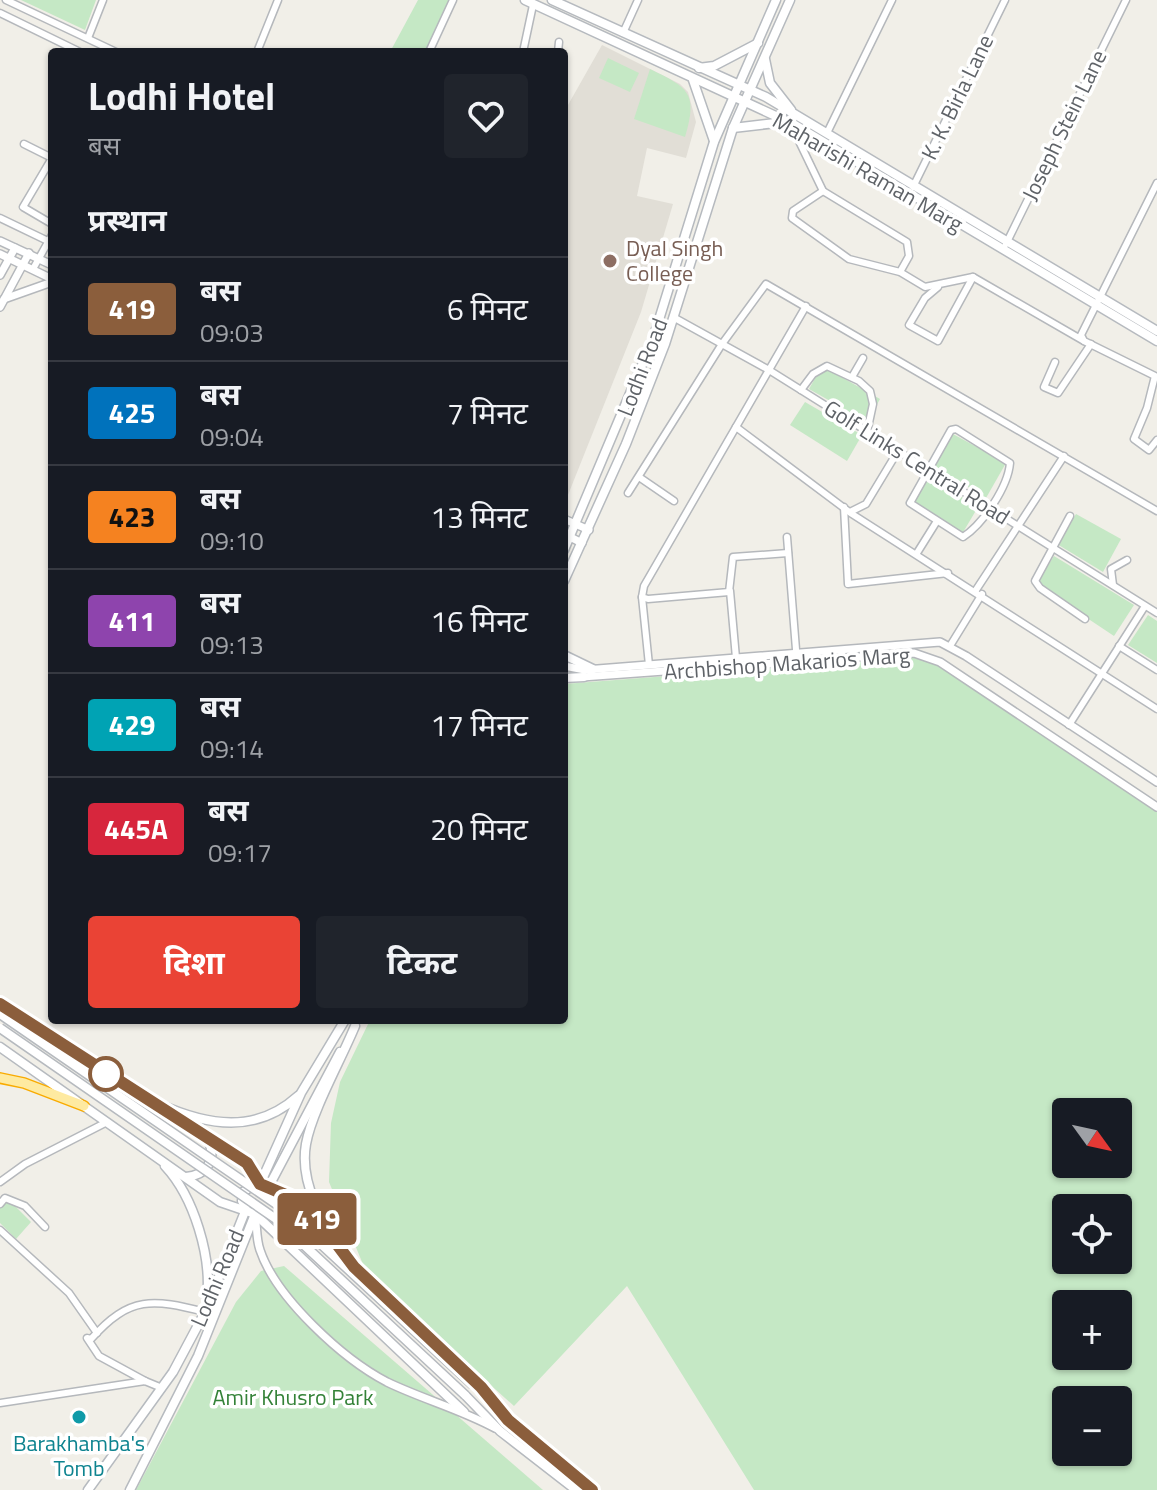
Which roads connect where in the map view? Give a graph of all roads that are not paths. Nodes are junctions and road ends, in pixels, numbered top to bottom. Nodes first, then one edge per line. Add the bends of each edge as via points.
1 (6, 0) edge
2 (103, 0) edge
3 (278, 0) edge
4 (453, 0) edge
5 (552, 0) edge
6 (638, 0) edge
7 (776, 0) edge
8 (790, 0) edge
9 (892, 0) edge
10 (1005, 0) edge
11 (1126, 0) edge
12 (529, 2) edge
13 (0, 13) edge
14 (623, 33) junction
15 (88, 38) junction
16 (559, 42) dead end
17 (758, 43) junction
18 (72, 48) edge
19 (108, 48) edge
20 (259, 48) edge
21 (431, 48) edge
22 (523, 48) edge
23 (558, 48) edge
24 (765, 58) junction
25 (698, 68) junction
26 (693, 80) junction
27 (740, 86) junction
28 (751, 90) junction
29 (734, 98) junction
30 (745, 103) junction
31 (793, 113) junction
32 (791, 123) junction
33 (733, 128) junction
34 (827, 133) junction
35 (714, 142) junction
36 (24, 144) dead end
37 (48, 156) edge
38 (48, 162) edge
39 (1157, 183) edge
40 (914, 185) junction
41 (823, 191) junction
42 (910, 194) junction
43 (15, 215) junction
44 (0, 218) edge
45 (48, 223) edge
46 (48, 239) edge
47 (0, 241) edge
48 (48, 243) edge
49 (1004, 247) junction
50 (15, 248) junction
51 (29, 253) junction
52 (0, 254) edge
53 (38, 257) junction
54 (10, 259) junction
55 (48, 263) edge
56 (23, 265) junction
57 (33, 269) junction
58 (900, 272) junction
59 (0, 275) edge
60 (973, 277) junction
61 (48, 278) edge
62 (48, 283) edge
63 (938, 287) junction
64 (1098, 301) junction
65 (2, 303) edge
66 (806, 306) junction
67 (673, 317) junction
68 (1157, 331) edge
69 (1157, 341) edge
70 (1087, 343) junction
71 (722, 344) junction
72 (863, 358) dead end
73 (1055, 362) dead end
74 (769, 370) junction
75 (852, 377) junction
76 (801, 390) junction
77 (736, 427) junction
78 (867, 432) junction
79 (1157, 440) edge
80 (898, 451) junction
81 (1064, 456) junction
82 (928, 470) junction
83 (639, 477) junction
84 (628, 493) dead end
85 (674, 501) dead end
86 (989, 507) junction
87 (847, 509) junction
88 (1157, 511) edge
89 (1070, 516) dead end
90 (568, 521) edge
91 (937, 521) junction
92 (576, 524) junction
93 (1016, 524) junction
94 (589, 530) junction
95 (568, 534) edge
96 (568, 536) edge
97 (787, 537) dead end
98 (582, 543) junction
99 (1052, 546) junction
100 (788, 553) junction
101 (917, 553) junction
102 (1127, 560) dead end
103 (568, 573) edge
104 (948, 573) junction
105 (1113, 585) junction
106 (730, 591) junction
107 (979, 592) junction
108 (642, 597) junction
109 (1145, 606) junction
110 (1157, 613) edge
111 (1085, 619) dead end
112 (950, 646) junction
113 (1119, 646) junction
114 (568, 657) edge
115 (797, 657) junction
116 (736, 658) junction
117 (649, 665) junction
118 (568, 666) edge
119 (593, 669) junction
120 (1157, 670) edge
121 (1102, 672) junction
122 (568, 676) edge
123 (584, 677) joint
124 (1157, 709) edge
125 (1069, 725) junction
126 (1157, 782) edge
127 (1157, 807) edge
128 (2, 1008) edge
129 (343, 1024) edge
130 (356, 1024) edge
131 (357, 1024) edge
132 (0, 1028) edge
133 (0, 1047) edge
134 (3, 1079) edge
135 (133, 1092) junction
136 (301, 1093) junction
137 (84, 1106) junction
138 (107, 1122) junction
139 (208, 1140) junction
140 (149, 1150) junction
141 (186, 1177) junction
142 (0, 1182) edge
143 (264, 1186) junction
144 (0, 1204) edge
145 (246, 1209) junction
146 (255, 1214) junction
147 (321, 1223) junction
148 (45, 1227) dead end
149 (0, 1230) edge
150 (205, 1312) junction
151 (97, 1333) junction
152 (145, 1381) junction
153 (162, 1388) junction
154 (0, 1403) edge
155 (464, 1412) junction
156 (508, 1420) junction
157 (500, 1431) junction
158 (88, 1490) edge
159 (130, 1490) edge
160 (576, 1490) edge
161 (592, 1490) edge

1 - 15 street
2 - 15 street
3 - 20 street
4 - 21 street
5 - 14 main road, Maharishi Raman Marg
6 - 14 street
7 - 17 main road, Lodhi Road
8 - 24 main road, Lodhi Road
9 - 34 street
10 - 40 street, K. K. Birla Lane
11 - 49 street, Joseph Stein Lane
12 - 22 street
12 - 26 main road, Maharishi Raman Marg
13 - 18 street
14 - 25 main road, Maharishi Raman Marg
15 - 19 street
16 - 23 street
17 - 25 main road via 714,66
17 - 27 main road, Lodhi Road
24 - 28 main road, Lodhi Road
24 - 31 main road via 770,83
25 - 27 main road, Maharishi Raman Marg
26 - 29 main road, Maharishi Raman Marg
26 - 35 main road
27 - 28 main road, Maharishi Raman Marg
27 - 29 main road, Lodhi Road
28 - 30 main road, Lodhi Road
28 - 31 main road, Maharishi Raman Marg
29 - 30 main road, Maharishi Raman Marg
29 - 35 main road, Lodhi Road
30 - 32 main road, Maharishi Raman Marg
30 - 33 main road, Lodhi Road
31 - 34 main road, Maharishi Raman Marg
32 - 33 main road
32 - 41 street
32 - 42 main road, Maharishi Raman Marg
33 - 67 main road, Lodhi Road
34 - 40 main road, Maharishi Raman Marg
35 - 92 main road, Lodhi Road via 653,339
36 - 37 street
38 - 43 street
39 - 64 street
40 - 42 street, K. K. Birla Lane
40 - 49 main road, Maharishi Raman Marg
41 - 58 street via 907,242 909,256
41 - 58 street via 793,211 792,218 849,259
42 - 49 main road, Maharishi Raman Marg
43 - 44 street
43 - 45 street
43 - 46 street
47 - 50 street
48 - 53 street
49 - 64 main road, Maharishi Raman Marg
50 - 51 street
50 - 54 street
51 - 53 street
51 - 56 street
52 - 54 street
53 - 55 street
53 - 57 street
54 - 56 street
54 - 59 street
56 - 57 street
56 - 65 street
57 - 61 street
58 - 63 street via 925,287
60 - 63 street
60 - 63 street via 938,341 909,325
60 - 70 street
62 - 65 street
64 - 68 main road, Maharishi Raman Marg
64 - 69 main road, Maharishi Raman Marg
64 - 70 street via 1082,331
66 - 71 street via 763,285
66 - 74 street
66 - 81 street
67 - 71 street, Golf Links Central Road
67 - 94 main road, Lodhi Road
70 - 73 street via 1058,393 1044,387
70 - 79 street via 1155,376 1134,439 1149,450
71 - 74 street, Golf Links Central Road
71 - 83 street
72 - 75 street
74 - 76 street, Golf Links Central Road
74 - 77 street
75 - 76 street via 827,366
75 - 78 street via 866,385 873,398
76 - 78 street, Golf Links Central Road
77 - 87 street
77 - 108 street
78 - 80 street, Golf Links Central Road
80 - 82 street, Golf Links Central Road
80 - 87 street via 866,504
81 - 88 street
81 - 93 street
82 - 86 street, Golf Links Central Road
82 - 86 street via 956,429 1007,459 1010,467
82 - 91 street via 910,503
83 - 84 street
83 - 85 street
86 - 91 street via 963,537
86 - 93 street, Golf Links Central Road
87 - 101 street
87 - 104 street via 848,584
89 - 99 street
90 - 92 street
91 - 101 street
92 - 94 street
92 - 95 main road, Lodhi Road
93 - 99 street, Golf Links Central Road
93 - 107 street
94 - 98 main road, Lodhi Road
96 - 98 street
97 - 100 street
98 - 103 main road, Lodhi Road
99 - 105 street, Golf Links Central Road
99 - 111 street via 1036,585
100 - 106 street via 733,557
100 - 115 street
101 - 104 street
102 - 105 street via 1111,569
104 - 107 street
105 - 109 street, Golf Links Central Road
106 - 108 street
106 - 116 street
107 - 112 street
107 - 121 street
108 - 117 street
109 - 110 street, Golf Links Central Road
109 - 113 street
112 - 115 street, Archbishop Makarios Marg via 930,642
112 - 125 street
113 - 120 street
113 - 121 street
114 - 119 main road
115 - 116 street, Archbishop Makarios Marg
115 - 123 street, Archbishop Makarios Marg
115 - 127 street, Archbishop Makarios Marg via 930,657
116 - 117 street, Archbishop Makarios Marg
117 - 119 street, Archbishop Makarios Marg
118 - 119 street, Archbishop Makarios Marg
121 - 124 street
121 - 125 street
122 - 123 main road
125 - 126 street
128 - 135 main road
128 - 156 main road, bridge via 282,1208
129 - 136 main road, Lodhi Road
130 - 143 main road, Lodhi Road via 312,1099 286,1159
131 - 147 main road via 305,1146 307,1180
132 - 157 main road, bridge via 276,1219
133 - 137 main road
134 - 137 highway
135 - 136 main road via 188,1115 233,1125 260,1120
135 - 139 main road
136 - 143 main road, Lodhi Road
137 - 138 main road
138 - 140 main road
138 - 142 street
139 - 141 main road via 212,1154 207,1168
139 - 143 main road via 247,1163
140 - 141 main road
140 - 150 main road via 172,1173 194,1217 206,1278
141 - 145 main road via 220,1202
143 - 145 main road, Lodhi Road via 250,1185 243,1192
143 - 146 main road, Lodhi Road via 270,1205
143 - 147 main road via 293,1198
144 - 148 street via 5,1198 25,1206
145 - 146 main road
145 - 150 main road, Lodhi Road
146 - 155 main road
146 - 155 street via 260,1251 310,1322 386,1382
146 - 159 main road, Lodhi Road via 198,1356
147 - 156 main road via 354,1267 481,1387
149 - 151 street via 69,1293
150 - 151 street via 154,1301 123,1310
150 - 153 main road, Lodhi Road
151 - 152 street via 87,1338 99,1356
152 - 153 street
152 - 154 street
153 - 158 main road, Lodhi Road
155 - 157 street
156 - 161 main road
157 - 160 main road

